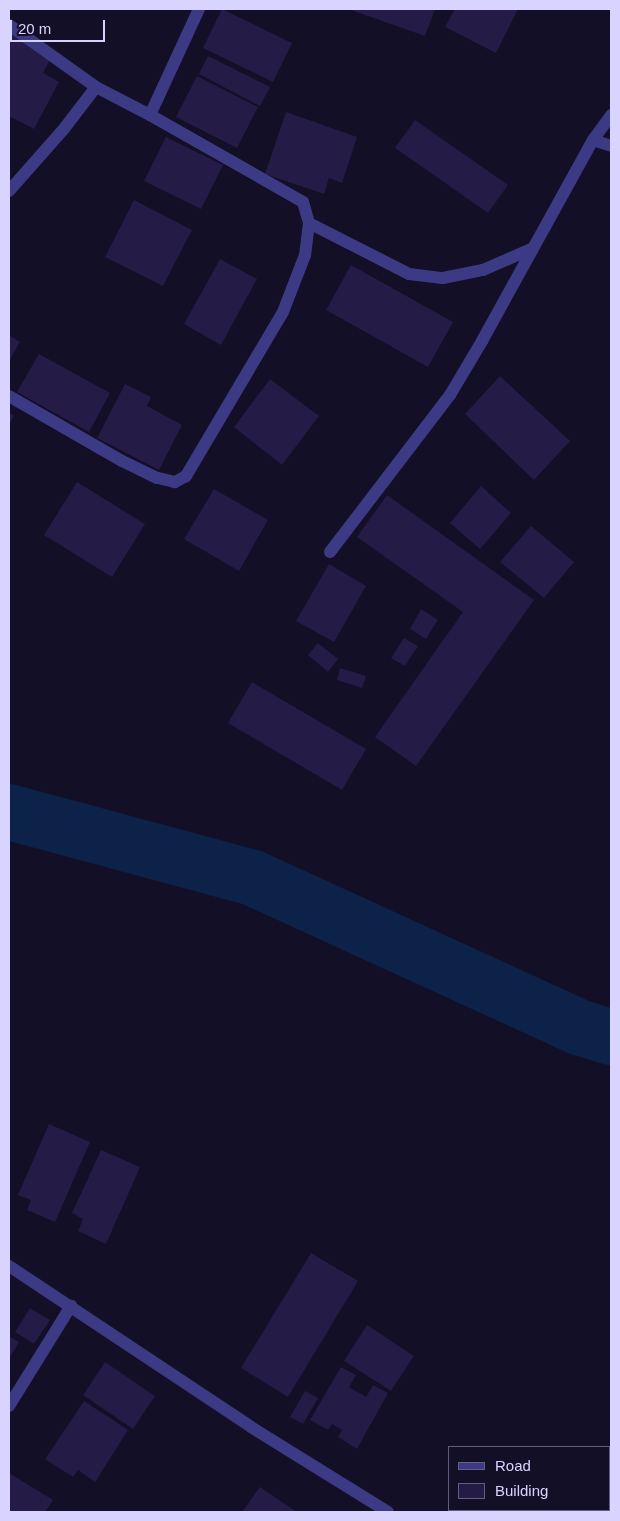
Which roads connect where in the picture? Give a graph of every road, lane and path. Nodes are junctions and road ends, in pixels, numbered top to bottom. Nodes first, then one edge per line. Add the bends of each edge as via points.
1 (199, 9) edge
2 (9, 25) edge
3 (96, 87) junction
4 (150, 115) junction
5 (611, 115) edge
6 (593, 140) junction
7 (611, 146) edge
8 (9, 191) edge
9 (309, 223) junction
10 (532, 250) junction
11 (9, 396) edge
12 (330, 552) dead end
13 (9, 1266) edge
14 (71, 1306) junction
15 (9, 1406) edge
16 (388, 1512) edge

1 - 4 street
2 - 3 street
3 - 4 street
3 - 8 street
4 - 9 street via 303,202
5 - 6 street
6 - 7 street
6 - 10 street
9 - 10 street via 409,274 443,278 483,270
9 - 11 street via 304,255 283,312 186,476 175,482 157,478
10 - 12 street via 450,395
13 - 14 street
14 - 15 street
14 - 16 street via 251,1427

